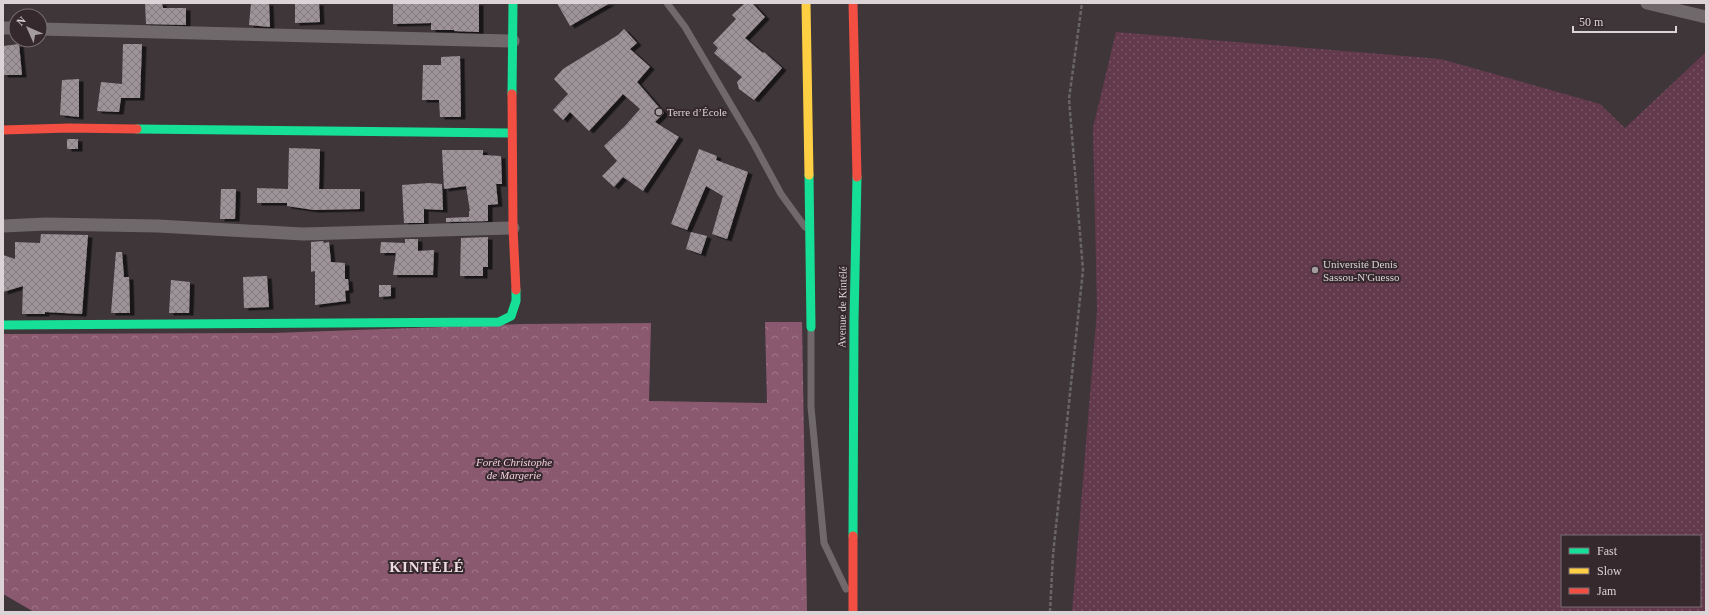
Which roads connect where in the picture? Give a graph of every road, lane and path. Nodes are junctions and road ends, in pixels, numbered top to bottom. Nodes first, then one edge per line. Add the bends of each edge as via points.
1 (513, 3) edge
2 (667, 3) edge
3 (806, 3) edge
4 (853, 3) edge
5 (1082, 3) edge
6 (1647, 3) edge
7 (1706, 17) edge
8 (48, 29) edge
9 (513, 41) junction
10 (3, 130) edge
11 (512, 133) junction
12 (3, 226) edge
13 (513, 228) junction
14 (810, 233) junction
15 (3, 324) edge
16 (812, 327) joint
17 (853, 602) junction
18 (853, 612) edge
19 (1050, 612) edge

1 - 9 street
2 - 14 lane via 685,27 782,194
3 - 14 street
4 - 17 street, Avenue de Kintélé via 857,148
5 - 19 path via 1069,99 1084,270 1053,555
6 - 7 street
8 - 9 street
9 - 11 street
10 - 11 street via 69,128
11 - 13 street
12 - 13 street via 158,226 303,234
13 - 15 street via 516,301 511,316 499,322
14 - 16 street
16 - 17 lane via 811,407 824,543
17 - 18 street, Avenue de Kintélé

